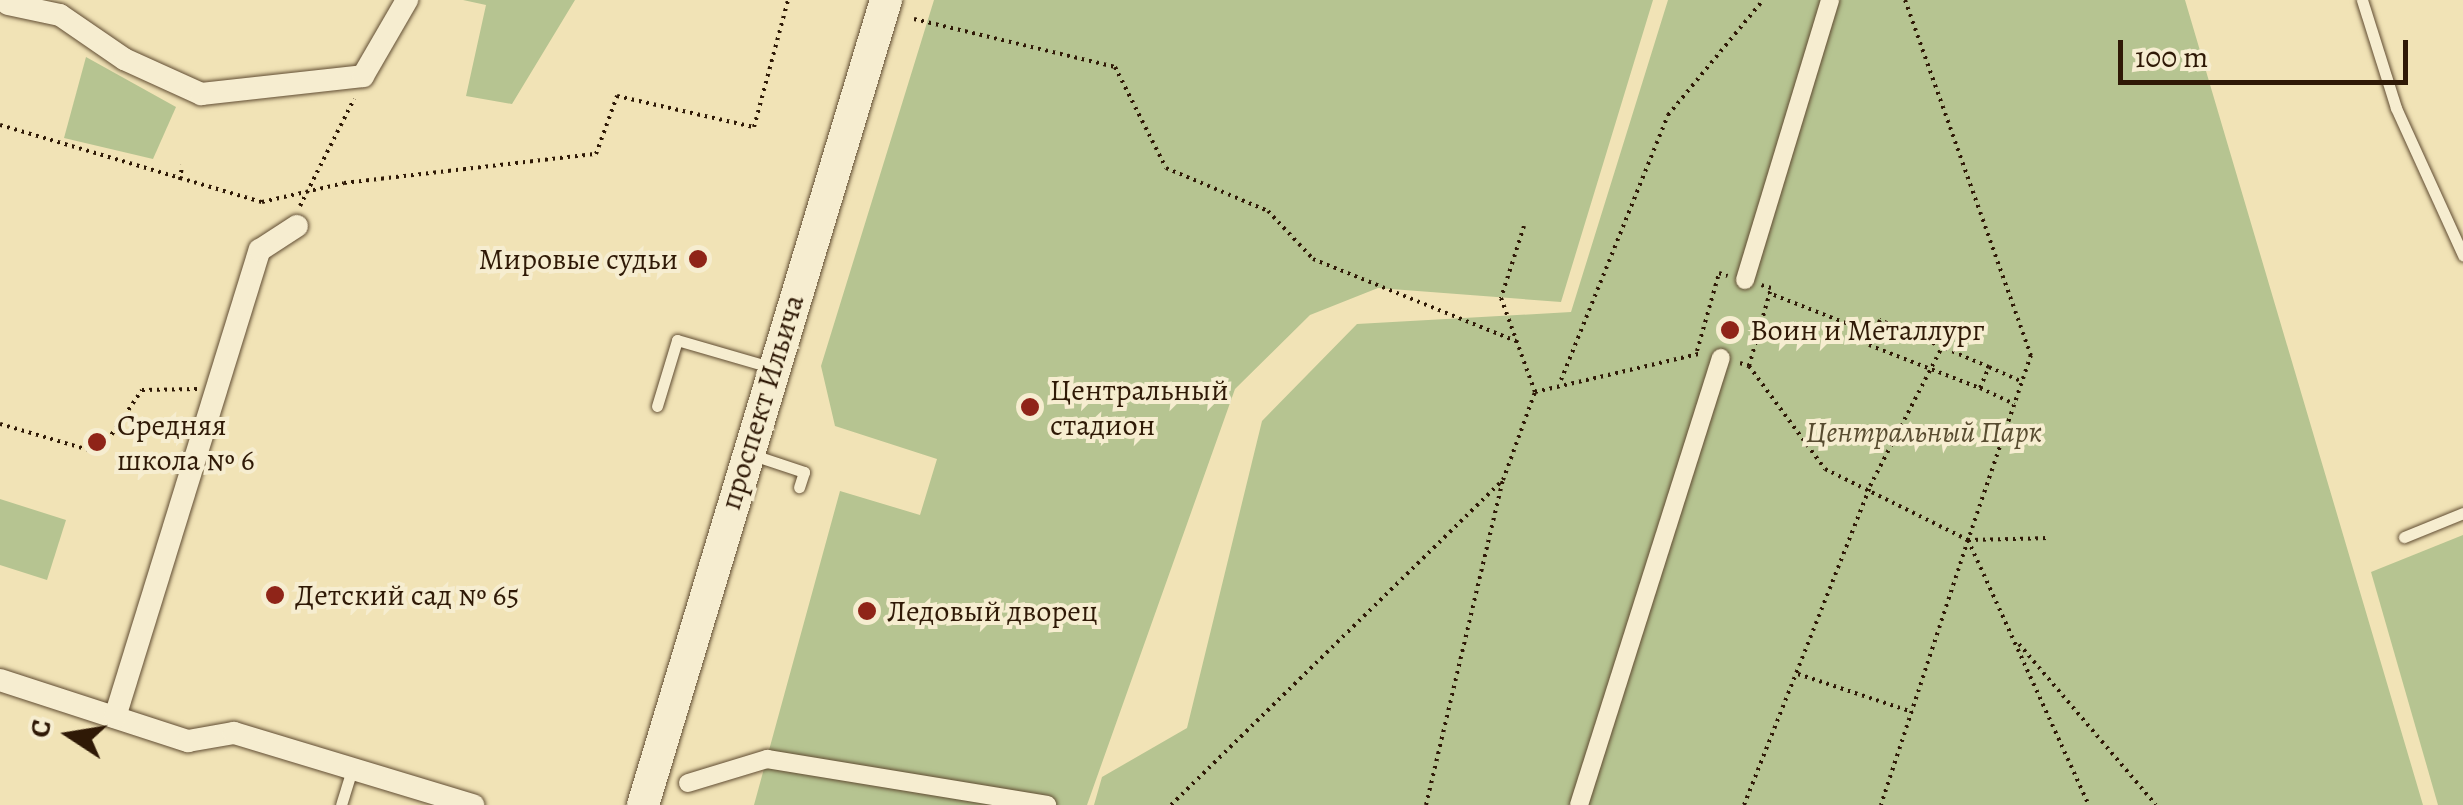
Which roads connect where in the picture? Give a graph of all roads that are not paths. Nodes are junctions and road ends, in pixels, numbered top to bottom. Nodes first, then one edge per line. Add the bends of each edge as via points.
1 (407, 0) edge
2 (886, 0) edge
3 (1830, 0) edge
4 (2362, 0) edge
5 (8, 4) dead end
6 (298, 226) dead end
7 (2463, 256) edge
8 (1745, 280) road end
9 (1721, 358) road end
10 (773, 368) junction
11 (657, 406) dead end
12 (746, 452) junction
13 (799, 486) dead end
14 (2463, 513) edge
15 (2404, 536) dead end
16 (0, 680) edge
17 (115, 717) junction
18 (354, 765) junction
19 (688, 783) dead end
20 (341, 805) edge
21 (474, 805) edge
22 (643, 805) edge
23 (1047, 805) edge
24 (1578, 805) edge

1 - 5 street via 363,76 202,94 124,60 60,15
2 - 10 main road, проспект Ильича
3 - 8 street
4 - 7 lane via 2396,108
6 - 17 street via 260,250
9 - 24 street
10 - 11 lane via 677,340
10 - 12 main road, проспект Ильича
12 - 13 lane via 804,472
12 - 22 main road, проспект Ильича
14 - 15 lane
16 - 17 street
17 - 18 street via 188,740 234,732
18 - 20 lane
18 - 21 street
19 - 23 street via 766,759

